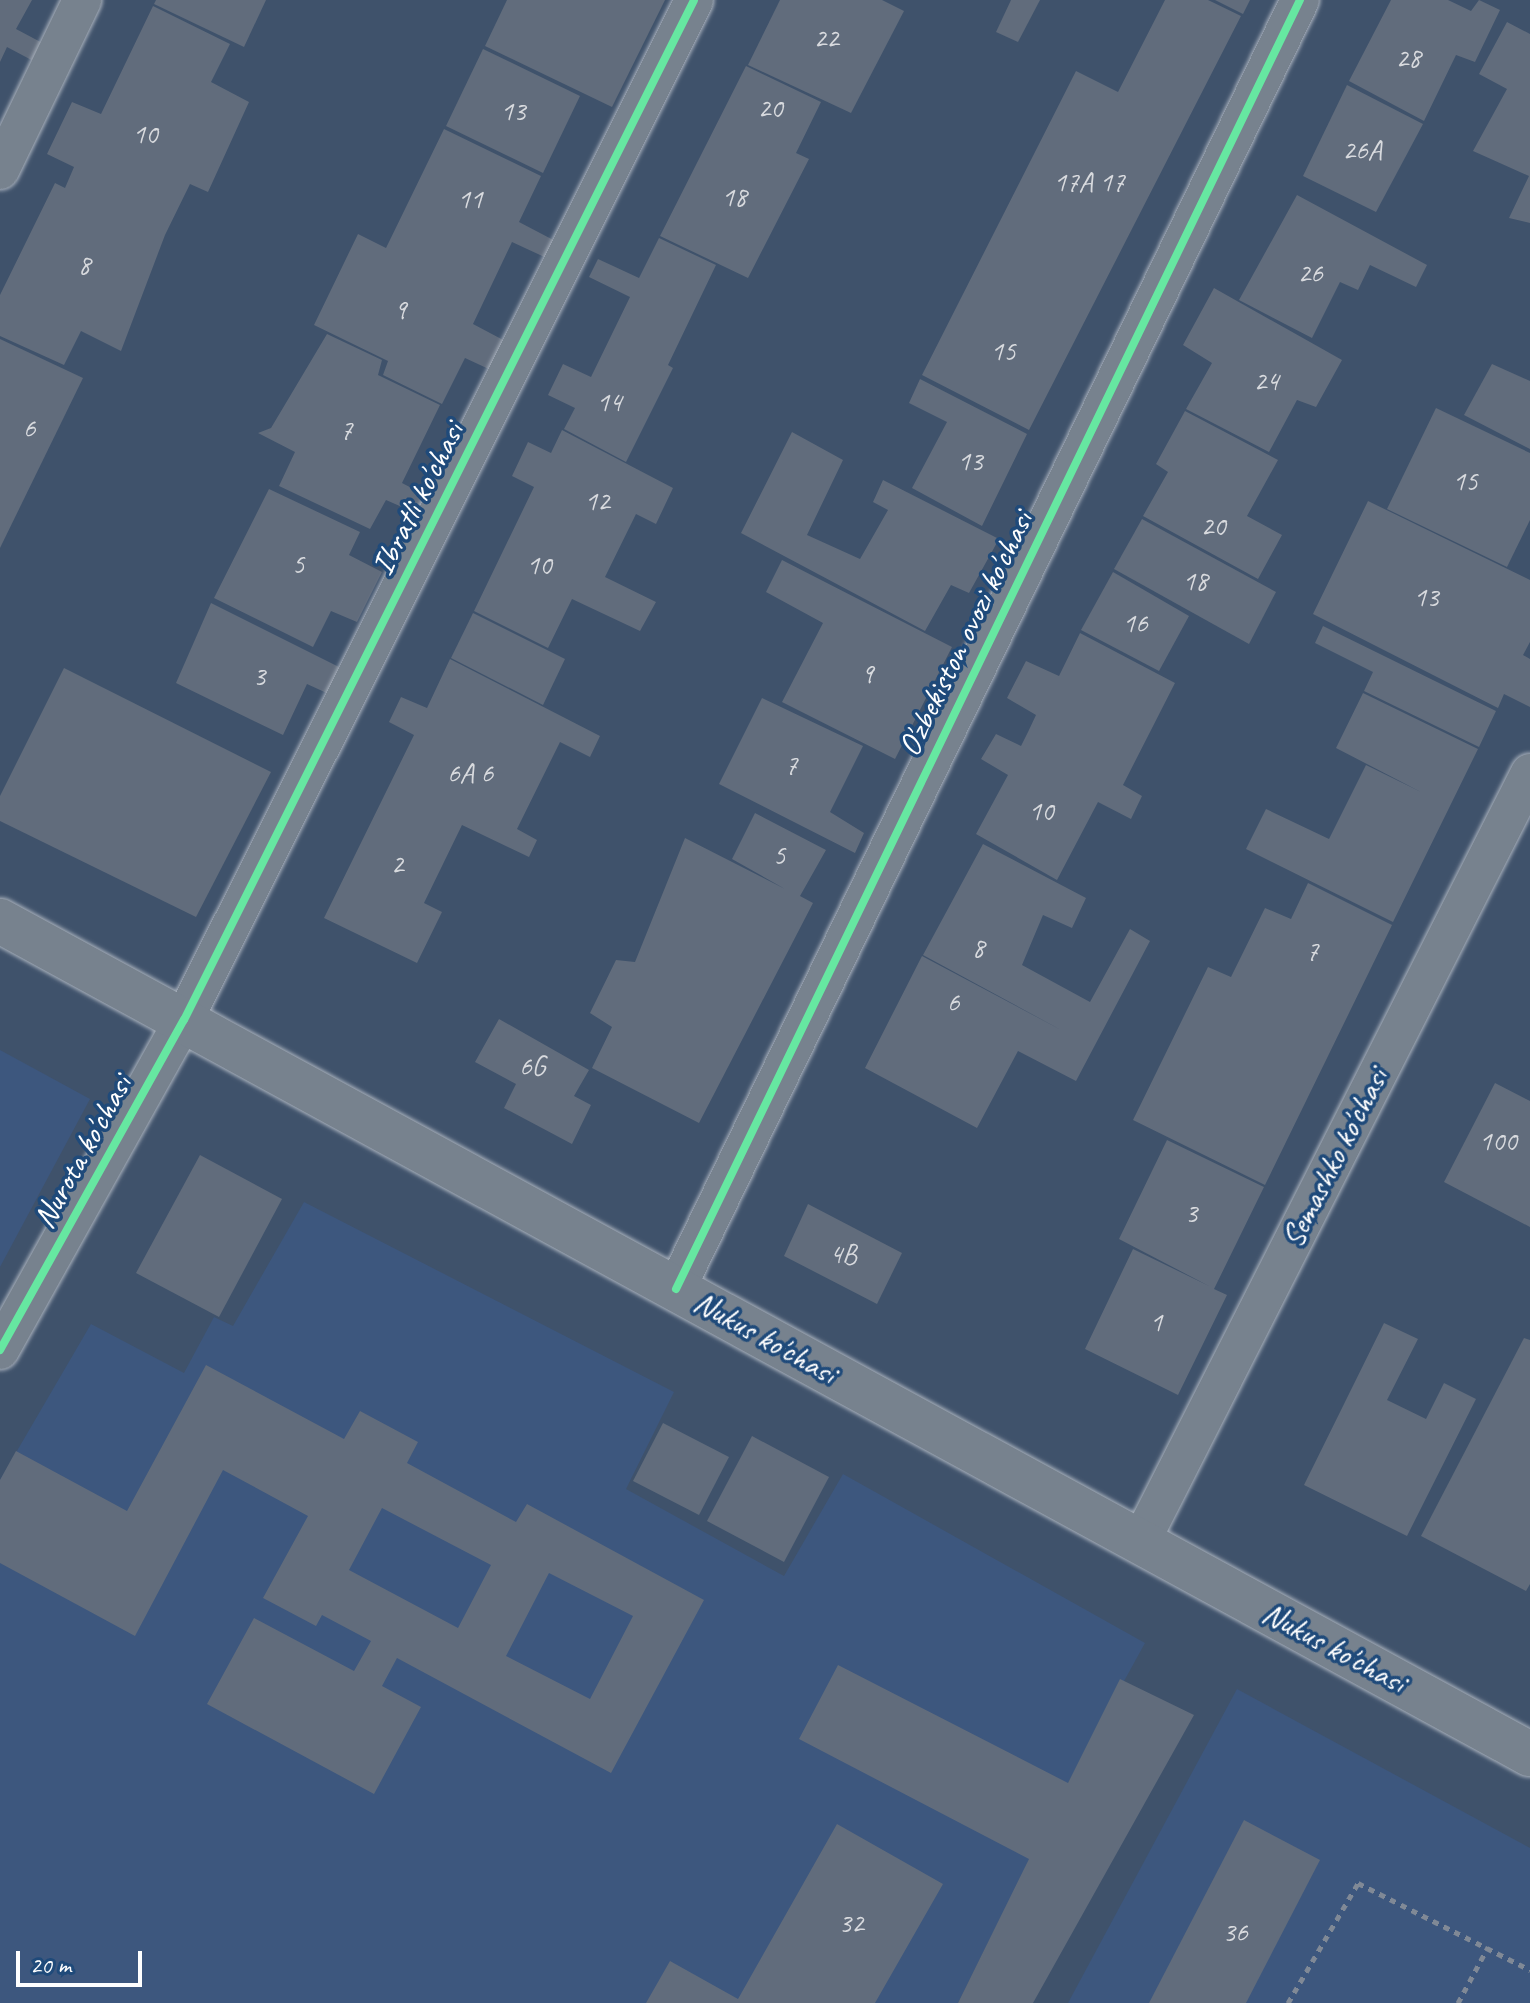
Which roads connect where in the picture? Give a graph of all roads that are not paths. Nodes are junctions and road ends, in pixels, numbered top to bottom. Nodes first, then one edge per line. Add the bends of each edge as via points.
1 (82, 0) edge
2 (694, 0) edge
3 (1300, 0) edge
4 (0, 170) edge
5 (1530, 773) edge
6 (0, 921) edge
7 (184, 1020) junction
8 (676, 1289) junction
9 (0, 1350) edge
10 (1140, 1543) junction
11 (1530, 1754) edge

1 - 4 street
2 - 7 street, Ibratli ko'chasi
3 - 8 street, O'zbekiston ovozi ko'chasi
5 - 10 street, Semashko ko'chasi
6 - 7 main road, Nukus ko'chasi
7 - 8 main road, Nukus ko'chasi
7 - 9 street, Nurota ko'chasi
8 - 10 main road, Nukus ko'chasi
10 - 11 main road, Nukus ko'chasi

